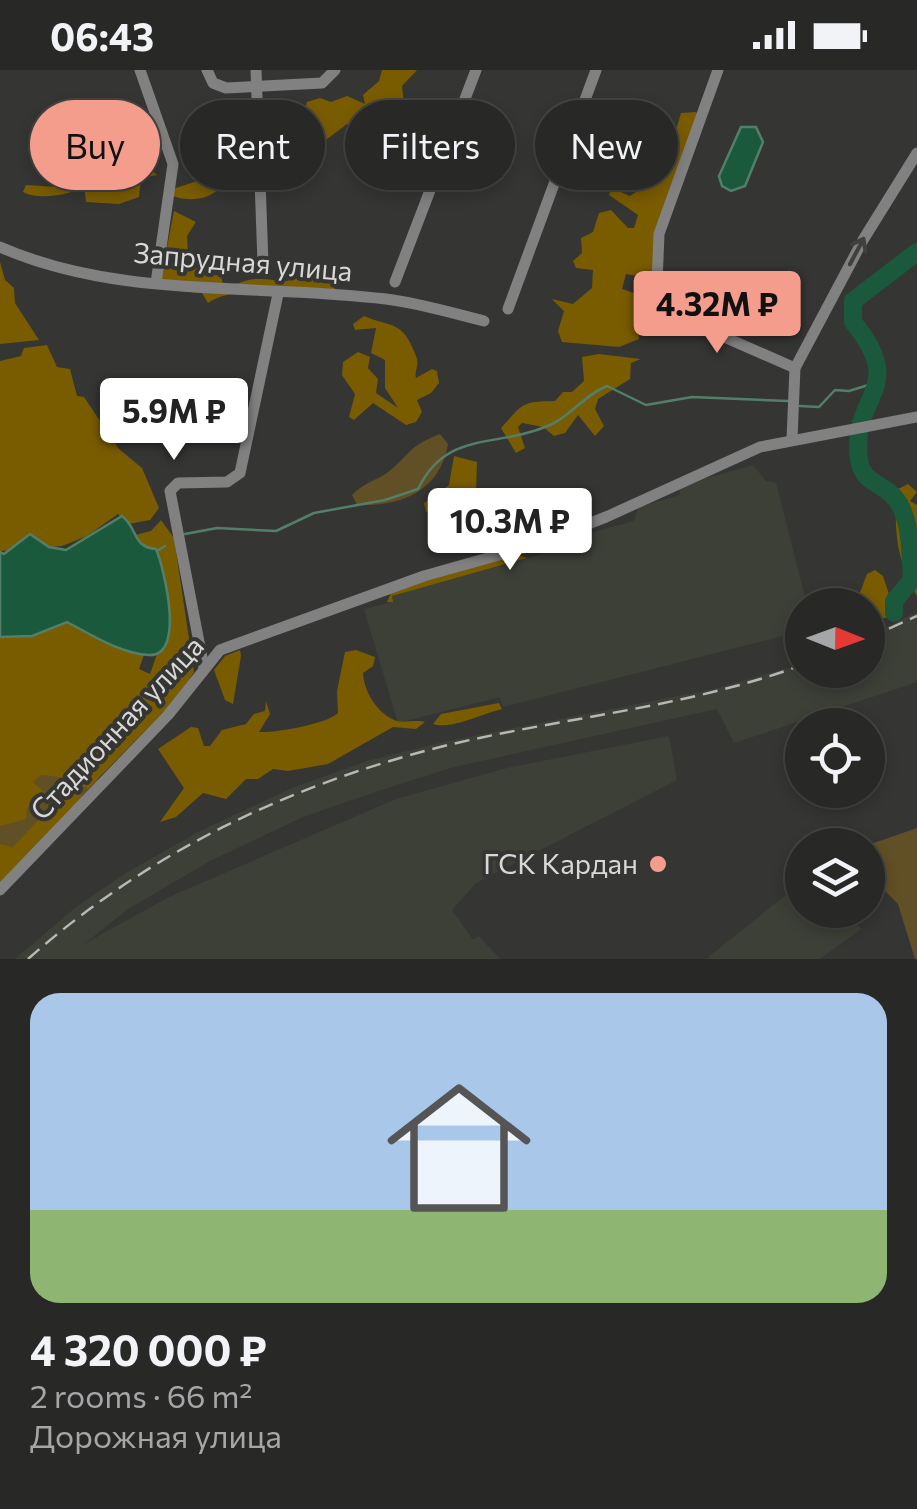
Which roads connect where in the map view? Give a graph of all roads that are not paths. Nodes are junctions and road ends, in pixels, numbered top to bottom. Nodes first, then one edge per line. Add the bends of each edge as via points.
1 (140, 70) edge
2 (207, 70) edge
3 (256, 70) edge
4 (335, 70) edge
5 (476, 70) edge
6 (596, 70) edge
7 (718, 70) edge
8 (256, 87) junction
9 (917, 154) edge
10 (0, 247) edge
11 (263, 263) dead end
12 (395, 282) dead end
13 (156, 283) junction
14 (278, 294) junction
15 (508, 309) dead end
16 (484, 320) dead end
17 (795, 368) junction
18 (917, 417) edge
19 (792, 439) junction
20 (204, 668) junction
21 (0, 890) edge

1 - 13 street via 173,164
2 - 8 street via 219,87
3 - 8 street
4 - 8 street via 322,84
5 - 12 street
6 - 15 street
7 - 17 street via 659,234 656,308
8 - 11 street
17 -> 9 street via 862,240
10 - 13 street, Запрудная улица via 49,265
13 - 14 street, Запрудная улица
14 - 16 street, Запрудная улица via 388,299
14 - 20 street via 240,473 226,482 178,484 170,491
17 - 19 street
18 - 19 street, Стадионная улица
19 - 20 street, Стадионная улица via 740,454 534,545 230,645
20 - 21 street, Стадионная улица via 183,699

